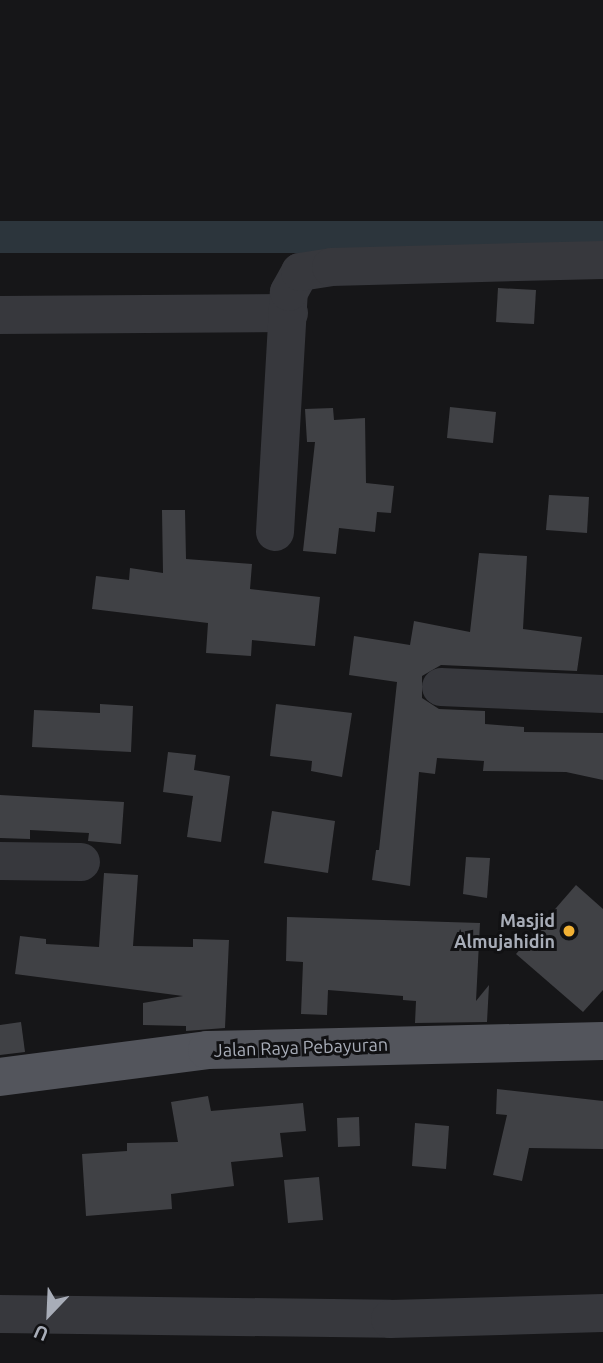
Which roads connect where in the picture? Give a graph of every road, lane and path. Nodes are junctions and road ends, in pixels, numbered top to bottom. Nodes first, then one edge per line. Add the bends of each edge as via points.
1 (603, 260) edge
2 (289, 313) junction
3 (0, 315) edge
4 (275, 532) dead end
5 (441, 687) dead end
6 (603, 694) edge
7 (0, 861) edge
8 (81, 862) dead end
9 (603, 1041) edge
10 (0, 1077) edge
11 (603, 1313) edge
12 (0, 1314) edge

1 - 2 street via 310,270 294,278
2 - 3 street
2 - 4 street
5 - 6 street
7 - 8 street
9 - 10 main road, Jalan Raya Pebayuran via 207,1050
11 - 12 street via 390,1319

